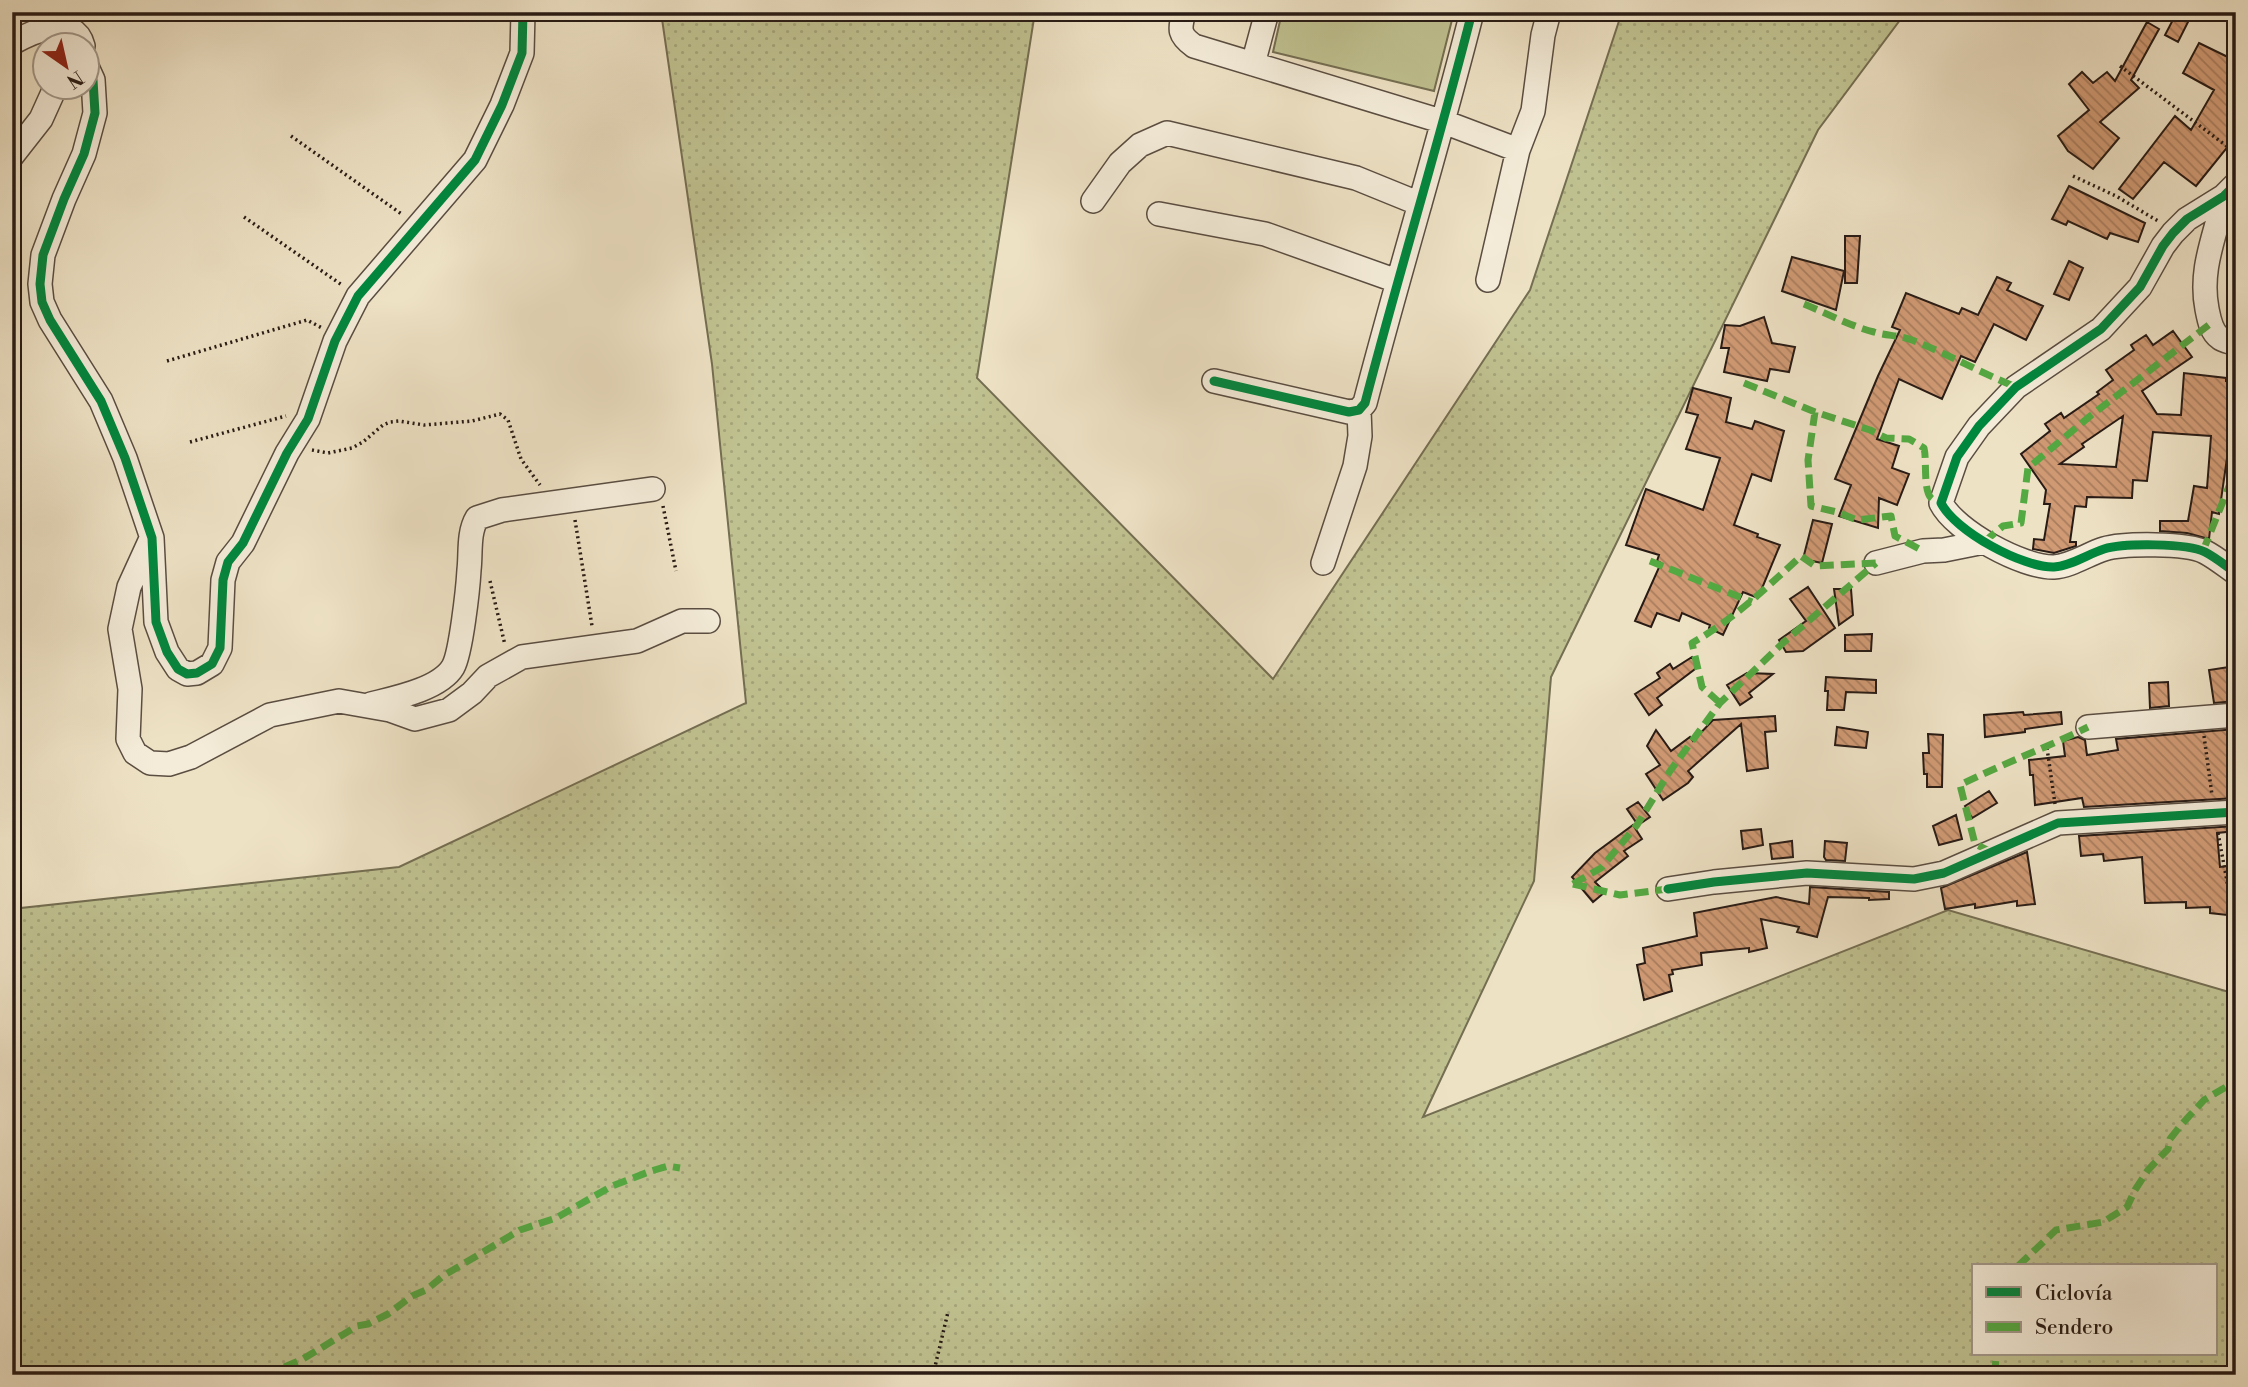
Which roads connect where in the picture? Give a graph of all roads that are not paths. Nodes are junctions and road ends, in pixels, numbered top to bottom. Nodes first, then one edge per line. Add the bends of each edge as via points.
1 (523, 12) edge
2 (1184, 12) edge
3 (1267, 12) edge
4 (1472, 12) edge
5 (1549, 12) edge
6 (36, 32) edge
7 (74, 32) edge
8 (32, 34) edge
9 (12, 43) edge
10 (1253, 64) junction
11 (49, 102) edge
12 (95, 102) edge
13 (1444, 122) junction
14 (1518, 150) junction
15 (12, 156) edge
16 (2230, 190) edge
17 (1093, 201) dead end
18 (1420, 204) junction
19 (1159, 214) dead end
20 (1488, 280) dead end
21 (1397, 281) junction
22 (2236, 344) edge
23 (1214, 381) dead end
24 (1359, 410) junction
25 (653, 489) road end
26 (152, 538) junction
27 (1984, 542) junction
28 (1322, 563) dead end
29 (1876, 563) dead end
30 (2236, 573) edge
31 (708, 621) dead end
32 (365, 705) junction
33 (2236, 715) edge
34 (2088, 727) dead end
35 (2236, 812) edge
36 (1668, 889) dead end

1 - 26 street via 522,53 475,160 358,296 335,341 312,409 243,543 228,562 220,648 212,664 197,673 178,669 156,622
2 - 10 street via 1183,38 1194,46
3 - 10 street
4 - 13 street
5 - 14 street via 1533,111
6 - 7 street via 68,27
8 - 9 street
10 - 13 street
11 - 15 street
12 - 26 street via 84,155 43,255 41,302 101,401
13 - 14 street
13 - 18 street
14 - 20 street
16 - 22 street via 2211,241 2203,290 2210,324 2220,338
16 - 27 street via 2187,219 2163,246 2140,287 2101,328 2016,387 1957,457 1941,503 1958,525
17 - 18 street via 1120,163 1140,145 1167,133 1356,177
18 - 21 street
19 - 21 street via 1265,234
21 - 24 street via 1365,403
23 - 24 street via 1349,412
24 - 28 street via 1354,466
25 - 32 street via 502,510 477,518 472,526 453,666 439,681
26 - 32 street via 129,587 120,629 130,689 128,739 135,753 150,763 169,764 270,715 339,702
27 - 29 street
27 - 30 street via 2029,563 2055,567 2126,545 2181,547 2203,551
31 - 32 street via 682,621 637,641 522,657 488,676 449,710 415,719
33 - 34 street
35 - 36 street via 2058,823 1944,873 1914,879 1807,873

